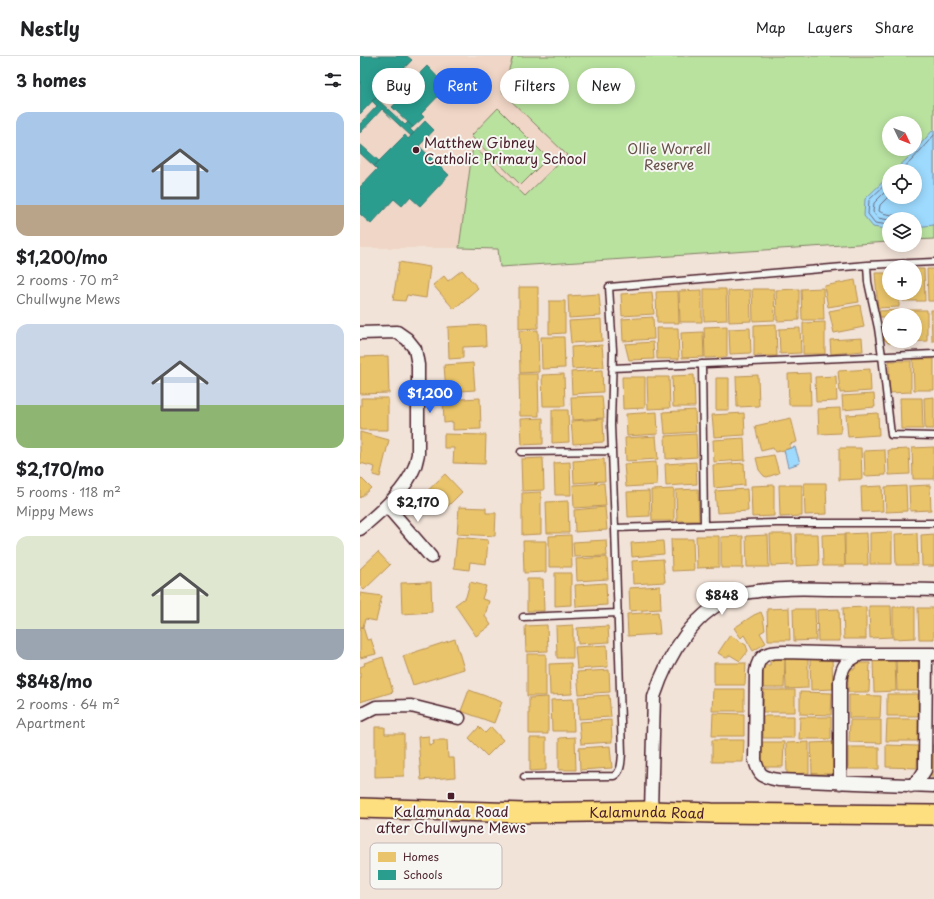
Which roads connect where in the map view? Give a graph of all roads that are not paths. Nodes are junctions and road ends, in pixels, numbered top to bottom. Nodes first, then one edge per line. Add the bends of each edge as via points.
1 (934, 262) edge
2 (867, 265) junction
3 (360, 333) edge
4 (934, 354) edge
5 (882, 356) junction
6 (702, 364) junction
7 (612, 368) junction
8 (934, 436) edge
9 (612, 451) junction
10 (521, 452) dead end
11 (387, 506) junction
12 (934, 523) edge
13 (704, 525) junction
14 (615, 528) junction
15 (360, 529) edge
16 (431, 557) dead end
17 (934, 590) edge
18 (618, 613) junction
19 (523, 617) dead end
20 (864, 654) junction
21 (930, 654) edge
22 (360, 715) edge
23 (459, 718) dead end
24 (524, 777) dead end
25 (840, 783) junction
26 (911, 786) junction
27 (934, 786) edge
28 (360, 808) edge
29 (651, 811) junction
30 (934, 815) edge

1 - 2 lane
2 - 5 lane
2 - 7 lane via 609,287
3 - 11 street via 398,332 415,349 418,365 418,454 408,480
4 - 5 lane
5 - 6 lane
5 - 8 lane via 891,435
6 - 7 lane
6 - 13 lane
7 - 9 lane
9 - 10 lane
9 - 14 lane
11 - 15 street
11 - 16 street
12 - 13 lane
13 - 14 lane
14 - 18 lane
17 - 29 street via 791,588 762,591 741,594 704,614 692,626 666,666 654,697
18 - 19 lane
18 - 24 lane via 622,754 618,773 614,776
20 - 21 street
20 - 25 street via 851,659 841,672
20 - 25 street via 774,652 760,658 757,665 755,760 761,775 779,780
21 - 26 street via 925,770
22 - 23 street via 376,707 411,706
25 - 26 street
26 - 27 street
28 - 29 main road, Kalamunda Road via 524,814
29 - 30 main road, Kalamunda Road

